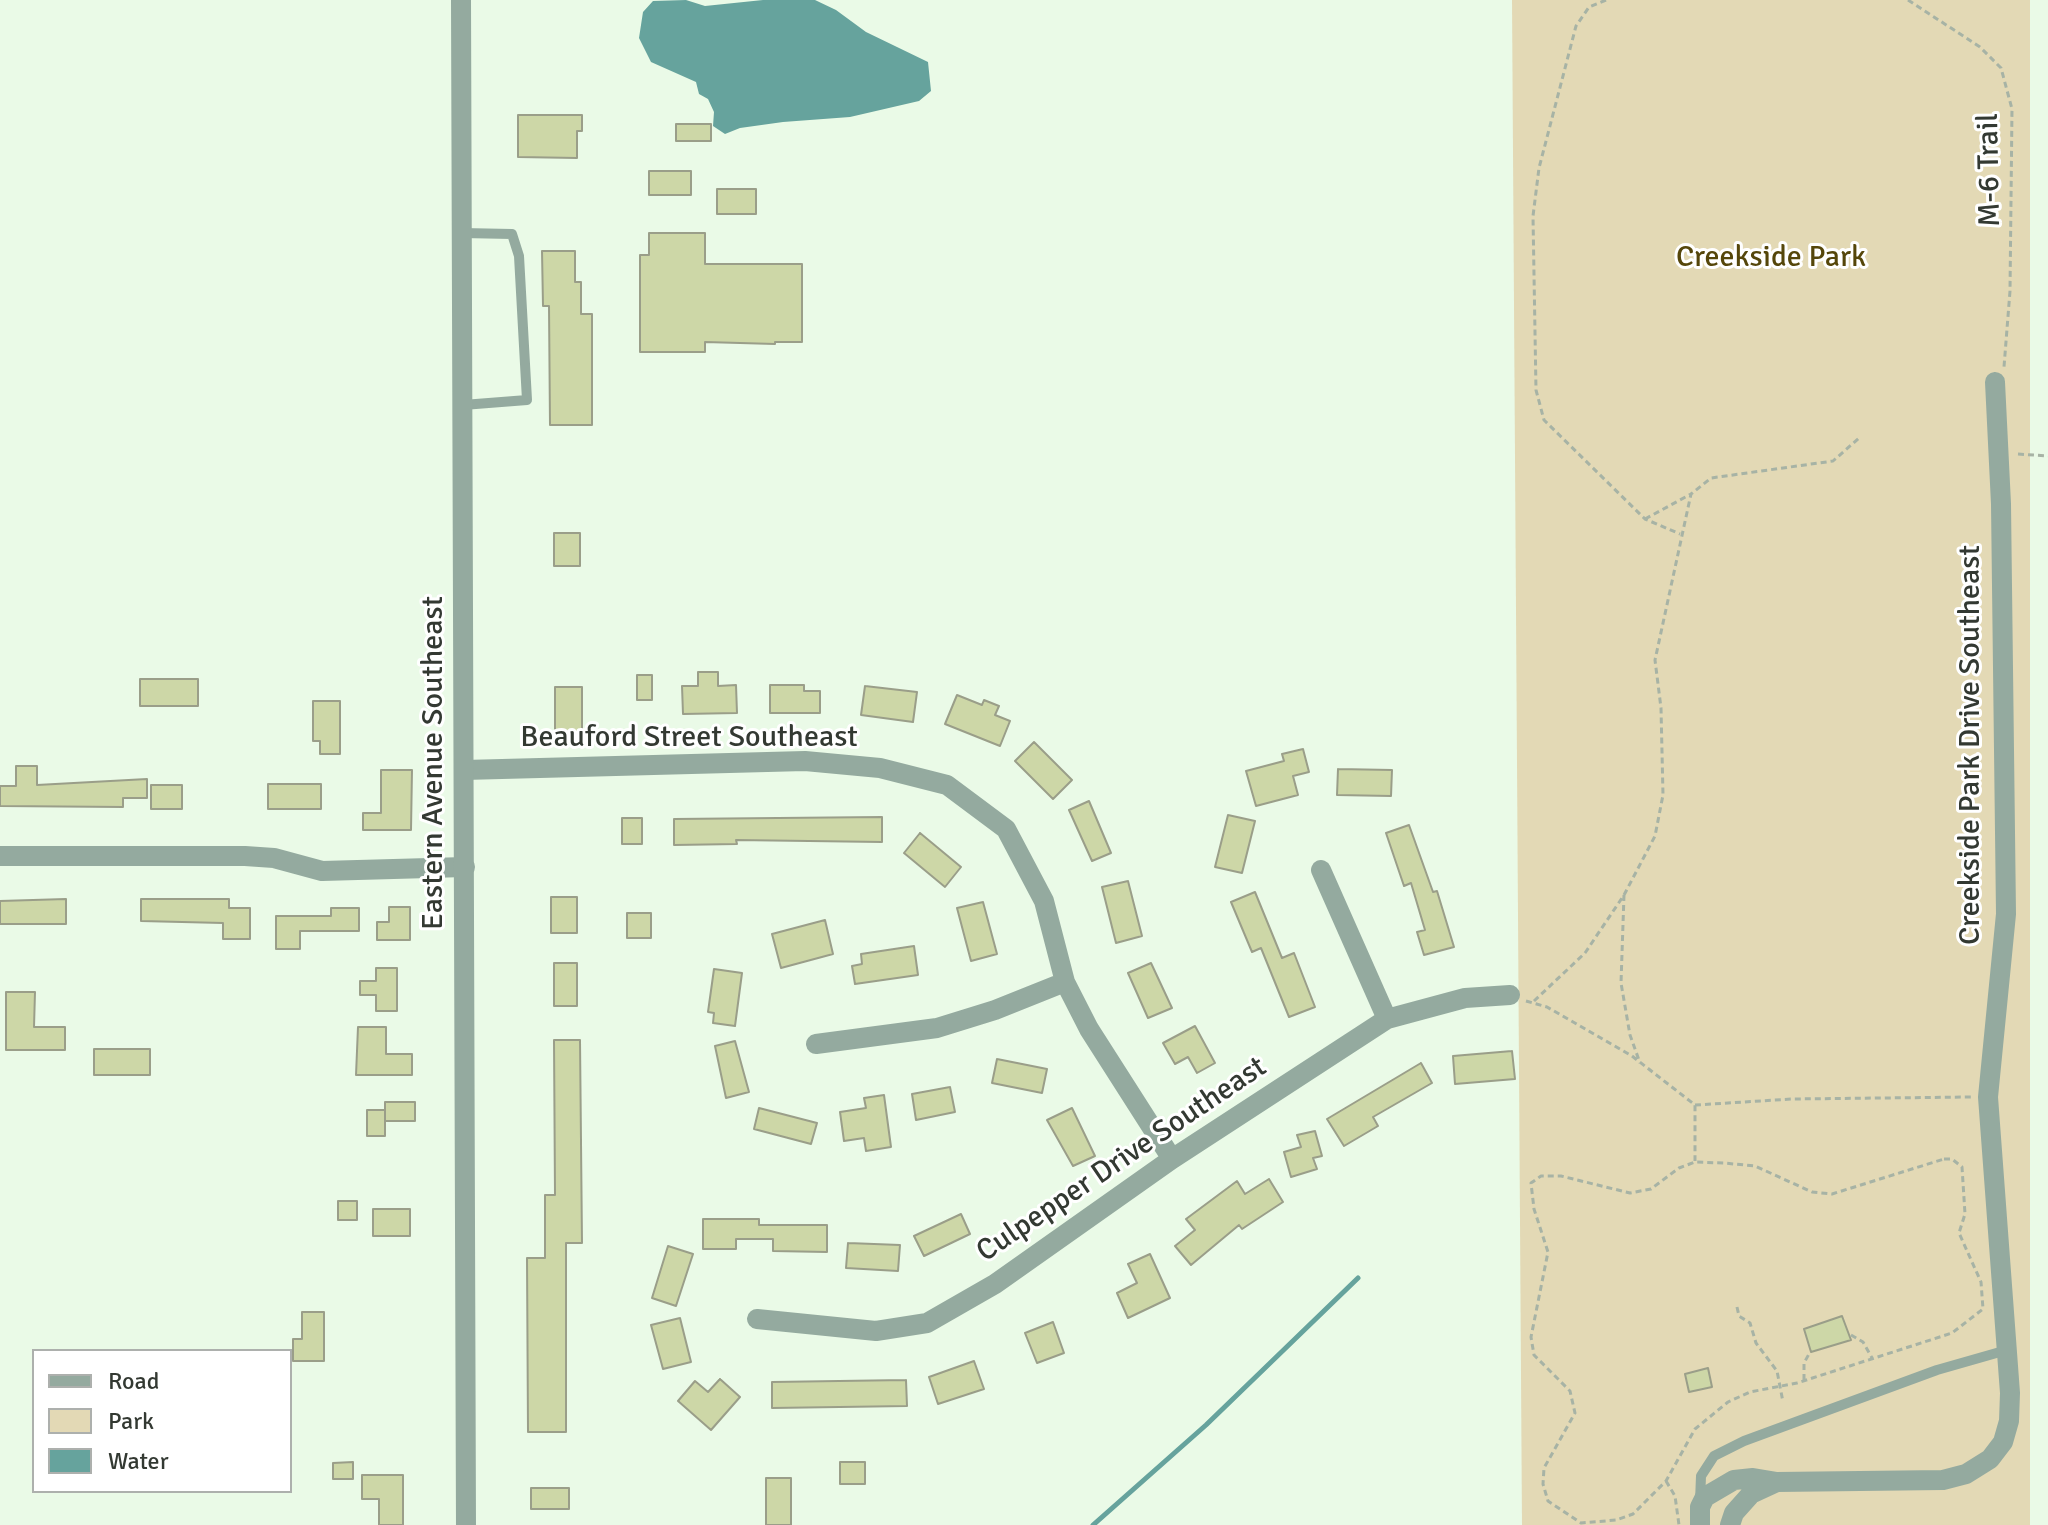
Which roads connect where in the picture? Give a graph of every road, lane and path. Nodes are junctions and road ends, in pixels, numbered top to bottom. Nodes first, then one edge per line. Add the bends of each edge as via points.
1 (461, 0) edge
2 (1606, 0) edge
3 (1908, 0) edge
4 (462, 233) junction
5 (1995, 382) joint
6 (463, 405) junction
7 (1859, 438) dead end
8 (1999, 454) junction
9 (2048, 456) edge
10 (1691, 494) junction
11 (1645, 519) junction
12 (1680, 534) junction
13 (464, 770) junction
14 (0, 856) edge
15 (465, 867) junction
16 (1321, 870) dead end
17 (1624, 895) junction
18 (1065, 982) junction
19 (1510, 995) joint
20 (1534, 1001) junction
21 (1387, 1019) junction
22 (816, 1044) dead end
23 (1640, 1063) junction
24 (1988, 1097) junction
25 (1695, 1105) junction
26 (1172, 1159) junction
27 (1695, 1162) junction
28 (1737, 1307) dead end
29 (757, 1319) dead end
30 (1851, 1335) dead end
31 (2007, 1350) junction
32 (1809, 1354) dead end
33 (1872, 1358) junction
34 (1804, 1380) junction
35 (1780, 1387) junction
36 (1783, 1402) dead end
37 (1666, 1481) junction
38 (1777, 1482) junction
39 (1700, 1516) edge
40 (466, 1525) edge
41 (1679, 1525) edge
42 (1730, 1525) edge

1 - 4 street, Eastern Avenue Southeast
2 - 11 path via 1589,7 1576,26 1539,168 1533,216 1536,390 1544,420
3 - 5 path, M-6 Trail via 1980,47 2001,68 2012,109 2010,291 2004,377
4 - 6 street, Eastern Avenue Southeast
4 - 6 lane via 512,234 519,256 527,400
5 - 8 street, Creekside Park Drive Southeast
6 - 13 street, Eastern Avenue Southeast
7 - 10 path via 1833,461 1711,478
8 - 9 path
8 - 24 street, Creekside Park Drive Southeast via 2006,914
10 - 11 path
10 - 12 path
11 - 12 path
12 - 17 path via 1655,660 1663,795 1655,836
13 - 15 street, Eastern Avenue Southeast
13 - 18 street, Beauford Street Southeast via 805,761 880,768 947,785 1006,829 1044,901
14 - 15 street via 245,856 322,871
15 - 40 street, Eastern Avenue Southeast
16 - 21 street
17 - 20 path via 1585,953
17 - 23 path via 1621,983
18 - 22 street via 937,1028
18 - 26 street, Beauford Street Southeast
19 - 20 path via 1511,1000
19 - 21 street, Culpepper Drive Southeast via 1465,998
20 - 23 path
21 - 26 street, Culpepper Drive Southeast
23 - 25 path
24 - 25 path
24 - 31 street, Creekside Park Drive Southeast
25 - 27 path
26 - 29 street, Culpepper Drive Southeast via 995,1284 927,1323 876,1331
27 - 33 path via 1755,1166 1812,1192 1832,1194 1944,1159 1959,1163 1965,1214 1959,1233 1981,1282 1983,1309 1952,1333
27 - 37 path via 1651,1189 1630,1193 1561,1176 1541,1176 1531,1183 1548,1252 1531,1337 1534,1355 1570,1391 1575,1413 1544,1468 1548,1501 1581,1523 1616,1520 1633,1514
28 - 35 path via 1777,1371
30 - 33 path via 1863,1342
31 - 38 street, Creekside Park Drive Southeast via 2009,1421 2003,1442 1990,1459 1966,1474 1943,1480
31 - 39 lane via 1937,1370 1714,1456 1701,1476
32 - 34 path
33 - 34 path
34 - 35 path
35 - 36 path
35 - 37 path via 1739,1397 1695,1429
37 - 41 path via 1675,1496
38 - 39 street, Creekside Park Drive Southeast via 1734,1480 1705,1497
38 - 42 street via 1751,1494

